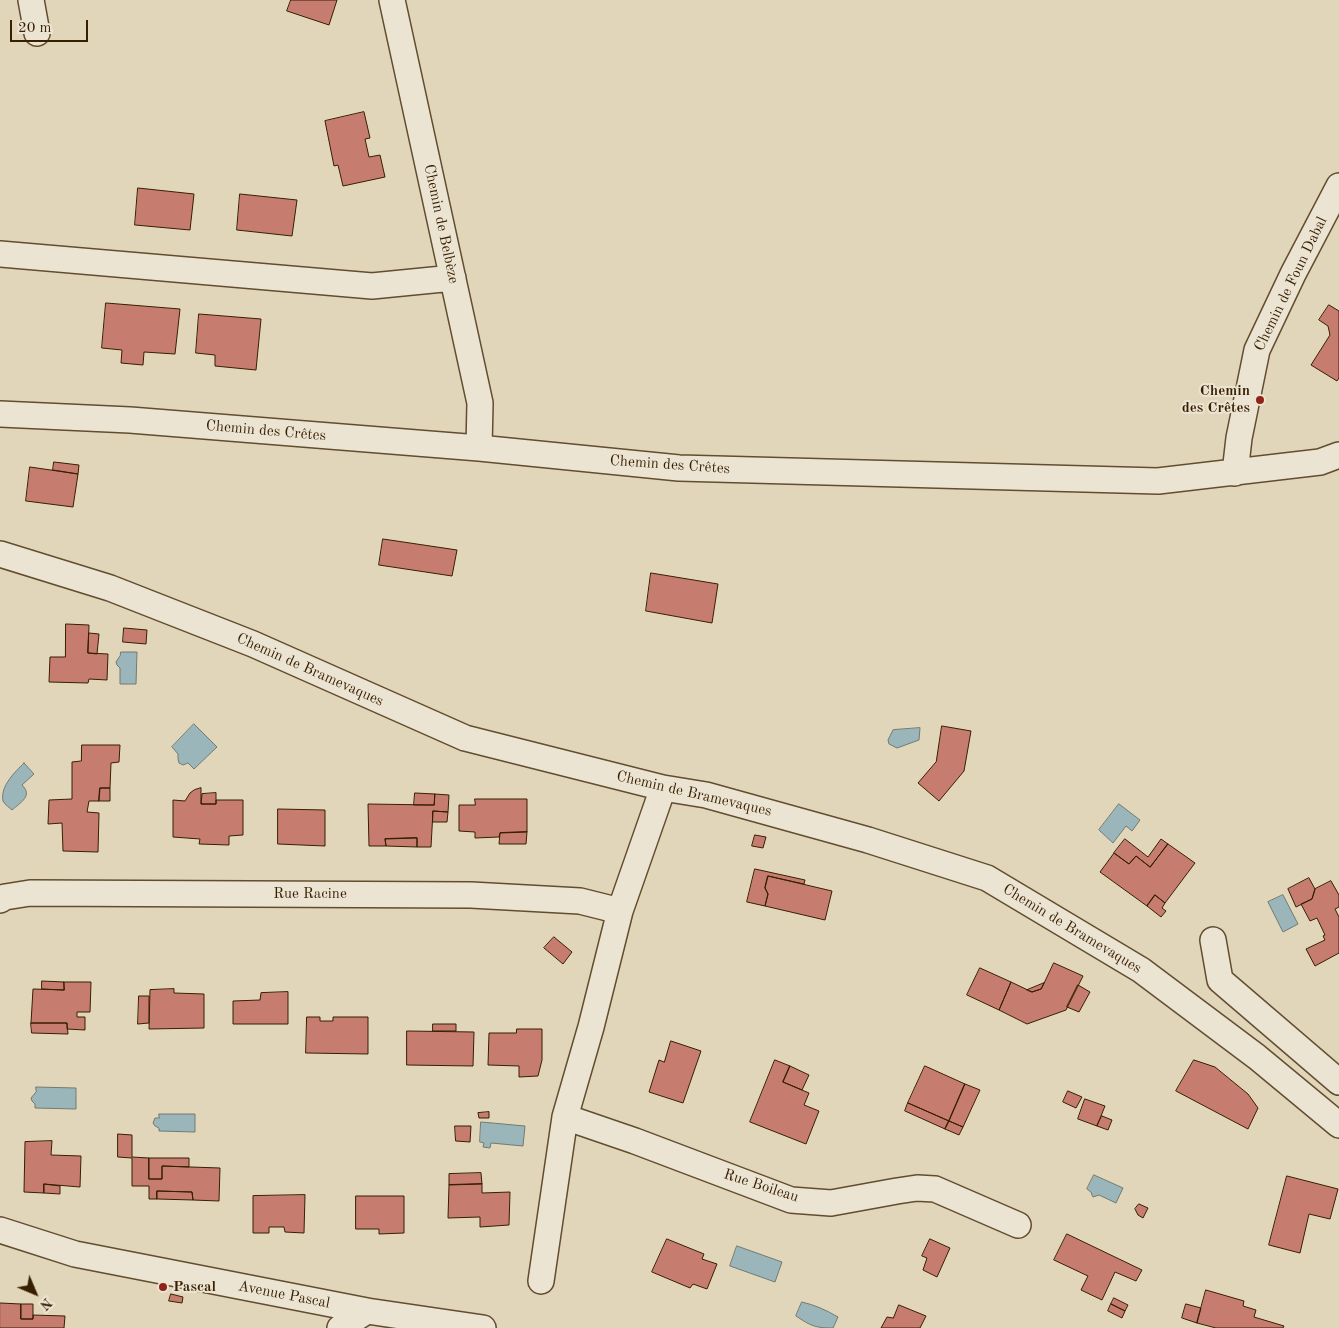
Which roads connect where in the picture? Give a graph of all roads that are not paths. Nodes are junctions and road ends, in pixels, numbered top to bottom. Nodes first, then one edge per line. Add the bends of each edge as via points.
1 (31, 0) edge
2 (392, 0) edge
3 (37, 33) dead end
4 (1339, 186) edge
5 (0, 254) edge
6 (453, 278) junction
7 (0, 414) edge
8 (480, 448) junction
9 (1339, 455) edge
10 (1235, 473) junction
11 (0, 554) edge
12 (663, 788) junction
13 (0, 900) edge
14 (620, 911) junction
15 (1213, 940) dead end
16 (1339, 1082) edge
17 (565, 1117) junction
18 (1339, 1125) edge
19 (1018, 1225) dead end
20 (0, 1230) edge
21 (541, 1281) dead end
22 (367, 1311) junction
23 (340, 1328) edge
24 (483, 1328) edge

1 - 3 street
2 - 6 street, Chemin de Belbèze
4 - 10 street, Chemin de Foun Dabal via 1257,350
5 - 6 street via 372,286
6 - 8 street, Chemin de Belbèze via 480,403
7 - 8 street, Chemin des Crêtes via 130,420
8 - 10 street, Chemin des Crêtes via 679,468 1158,481
9 - 10 street, Chemin des Crêtes via 1320,462
11 - 12 street, Chemin de Bramevaques via 110,588 253,644 465,738
12 - 14 street
12 - 18 street, Chemin de Bramevaques via 716,797 986,878 1141,970 1257,1056
13 - 14 street, Rue Racine via 30,893 471,895 580,901
14 - 17 street
15 - 16 street via 1220,980
17 - 19 street, Rue Boileau via 791,1200 831,1203 917,1188 935,1189
17 - 21 street
20 - 22 street, Avenue Pascal via 75,1254
22 - 23 street
22 - 24 street, Avenue Pascal

